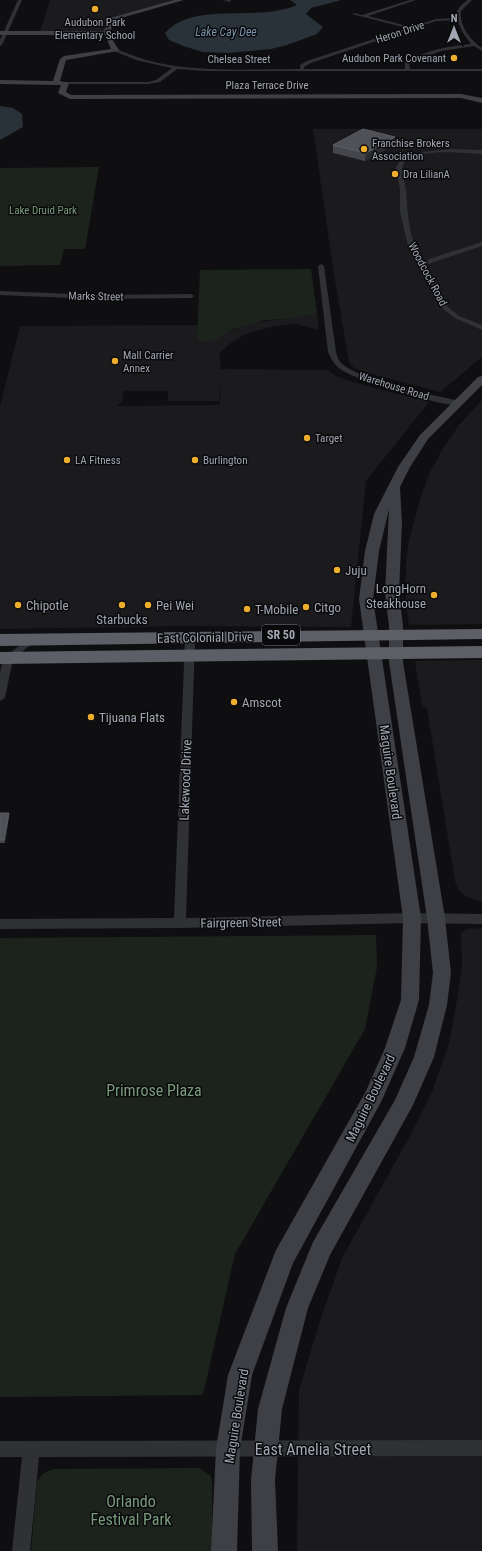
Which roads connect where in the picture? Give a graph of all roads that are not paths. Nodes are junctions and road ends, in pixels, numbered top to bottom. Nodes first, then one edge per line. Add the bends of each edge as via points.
1 (20, 0) edge
2 (181, 0) edge
3 (414, 0) edge
4 (470, 0) edge
5 (354, 14) dead end
6 (362, 16) junction
7 (458, 19) junction
8 (412, 29) junction
9 (2, 33) edge
10 (108, 33) junction
11 (0, 45) edge
12 (474, 45) junction
13 (116, 50) junction
14 (482, 50) edge
15 (175, 68) junction
16 (302, 70) junction
17 (408, 70) junction
18 (482, 70) edge
19 (0, 82) edge
20 (56, 83) junction
21 (65, 83) junction
22 (482, 102) edge
23 (482, 152) edge
24 (482, 244) edge
25 (420, 264) junction
26 (321, 266) dead end
27 (0, 293) edge
28 (191, 296) dead end
29 (482, 328) edge
30 (482, 379) edge
31 (457, 404) junction
32 (394, 486) junction
33 (482, 634) edge
34 (371, 635) junction
35 (0, 640) edge
36 (31, 640) junction
37 (396, 644) junction
38 (190, 647) junction
39 (482, 652) edge
40 (374, 653) junction
41 (4, 658) edge
42 (0, 698) edge
43 (412, 918) junction
44 (436, 918) junction
45 (482, 919) edge
46 (180, 923) junction
47 (0, 924) edge
48 (482, 1448) edge
49 (31, 1449) junction
50 (228, 1449) junction
51 (0, 1450) edge
52 (265, 1450) junction
53 (21, 1551) edge
54 (224, 1551) edge
55 (265, 1551) edge

1 - 9 street
2 - 10 street via 113,18
3 - 6 street
4 - 7 street via 459,11
5 - 6 street
6 - 8 street
7 - 8 street, Heron Drive via 436,20
7 - 12 street
8 - 16 street, Heron Drive via 309,62 302,66
9 - 10 street
9 - 11 street
10 - 13 street via 108,41
12 - 14 street
12 - 17 street via 446,48 426,54 407,62
13 - 15 street, Chelsea Street via 130,57
13 - 20 street via 66,57 63,59
15 - 16 street, Chelsea Street
15 - 21 street via 158,81 148,83
16 - 17 street, Chelsea Street
17 - 18 street, Chelsea Street
19 - 20 street
20 - 21 street
21 - 22 street, Plaza Terrace Drive via 62,93 70,97 456,96
23 - 25 street, Woodcock Road via 435,152 409,157 401,162 399,166 403,212 412,250
24 - 25 street
25 - 29 street, Woodcock Road via 432,280 445,309
26 - 31 street, Warehouse Road via 332,352 338,364 373,380
27 - 28 street, Marks Street
30 - 31 street, Maguire Boulevard
31 - 32 street, Maguire Boulevard via 424,437
32 - 34 street, Maguire Boulevard via 380,514 369,565 366,599
32 - 37 street, Maguire Boulevard via 396,523 392,592
33 - 37 highway, East Colonial Drive / SR 50
34 - 37 highway, East Colonial Drive / SR 50
34 - 38 highway, East Colonial Drive / SR 50
34 - 40 street, Maguire Boulevard
35 - 36 highway, East Colonial Drive / SR 50
36 - 38 highway, East Colonial Drive / SR 50
36 - 41 street
37 - 39 highway, East Colonial Drive / SR 50
37 - 40 highway, East Colonial Drive / SR 50
37 - 44 street, Maguire Boulevard
38 - 40 highway, East Colonial Drive / SR 50
38 - 41 highway, East Colonial Drive / SR 50
38 - 46 street, Lakewood Drive
40 - 43 street, Maguire Boulevard
41 - 42 street
43 - 44 street, Fairgreen Street
43 - 46 street, Fairgreen Street
43 - 50 street, Maguire Boulevard via 410,1000 395,1048 374,1096 284,1258 240,1375
44 - 45 street, Fairgreen Street
44 - 52 street, Maguire Boulevard via 442,973 438,1005 424,1057 403,1105 320,1249 297,1308 281,1363 270,1409
46 - 47 street, Fairgreen Street
48 - 52 street, East Amelia Street
49 - 50 street, East Amelia Street
49 - 51 street, East Amelia Street
49 - 53 street
50 - 52 street, East Amelia Street
50 - 54 street, Maguire Boulevard
52 - 55 street, Maguire Boulevard

